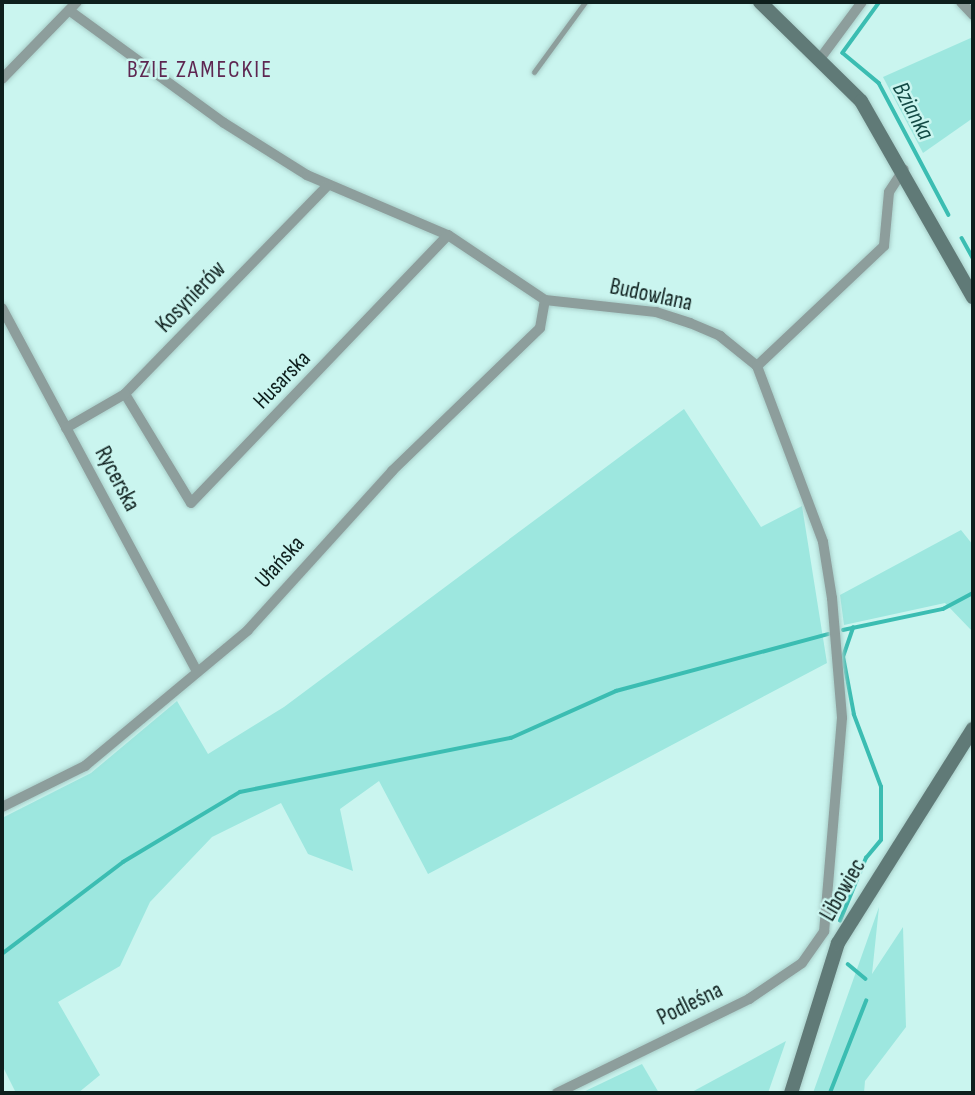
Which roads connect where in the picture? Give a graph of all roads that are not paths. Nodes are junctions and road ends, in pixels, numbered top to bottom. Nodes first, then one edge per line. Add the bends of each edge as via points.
1 (585, 2) edge
2 (760, 2) edge
3 (862, 2) edge
4 (961, 2) edge
5 (73, 6) edge
6 (973, 15) edge
7 (822, 56) junction
8 (534, 72) dead end
9 (2, 79) edge
10 (904, 169) junction
11 (328, 186) junction
12 (448, 235) junction
13 (973, 297) edge
14 (545, 300) junction
15 (2, 308) edge
16 (757, 366) junction
17 (125, 394) junction
18 (66, 428) junction
19 (196, 670) junction
20 (973, 729) edge
21 (2, 807) edge
22 (824, 931) junction
23 (838, 943) junction
24 (557, 1093) edge
25 (791, 1093) edge

1 - 8 lane
2 - 7 street
3 - 7 street
4 - 6 street
5 - 9 street
5 - 11 street, Budowlana via 224,123
7 - 10 street via 861,102
10 - 13 street
10 - 16 street via 889,192 884,246
11 - 12 street, Budowlana
11 - 17 street, Kosynierów
12 - 14 street, Budowlana
12 - 17 street, Husarska via 191,503
14 - 16 street, Budowlana via 656,312 720,336
14 - 19 street, Ułańska via 540,328 487,386 392,471 248,630
15 - 18 street, Rycerska
16 - 22 street via 823,542 832,598 842,719
17 - 18 street, Kosynierów
18 - 19 street, Rycerska
19 - 21 street, Ułańska via 69,777
20 - 23 street, Libowiec
22 - 23 street
22 - 24 street, Podleśna via 802,963 749,999
23 - 25 street, Libowiec

